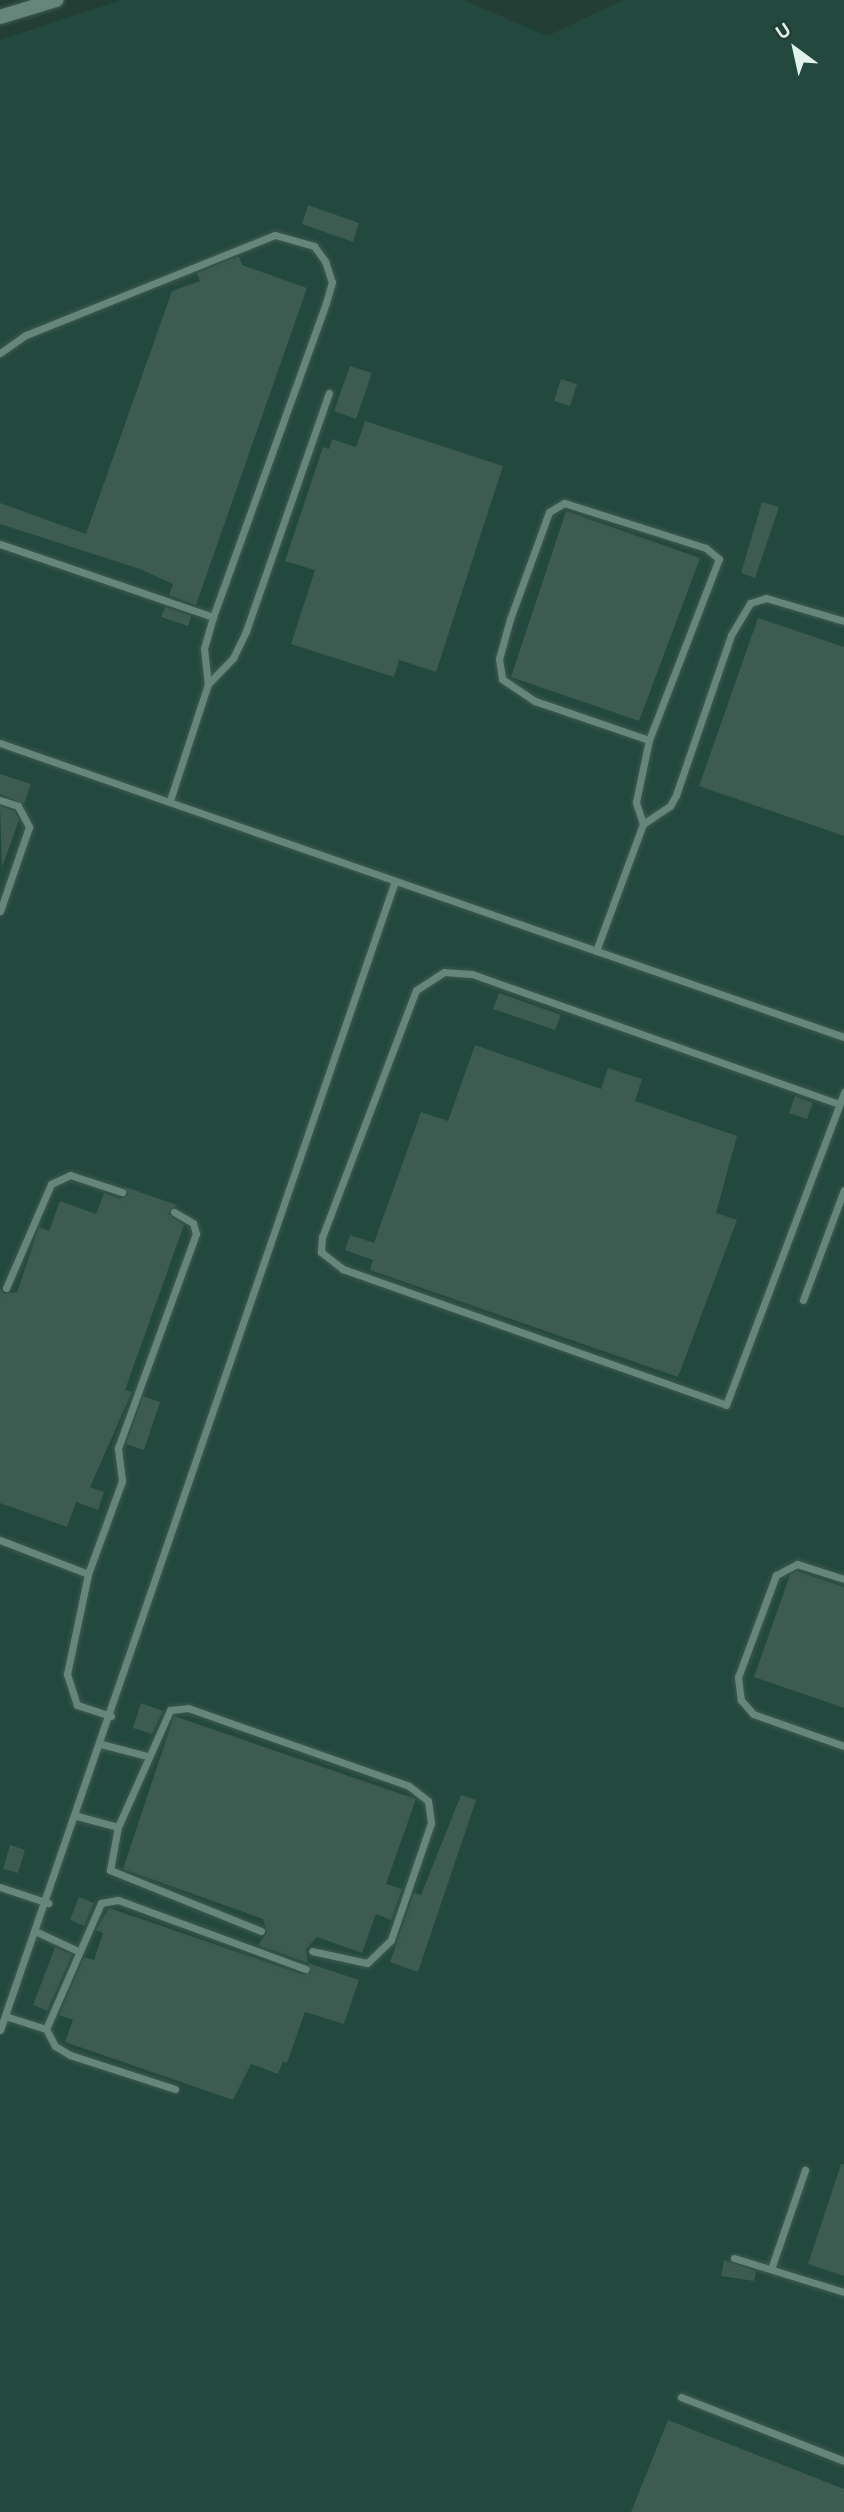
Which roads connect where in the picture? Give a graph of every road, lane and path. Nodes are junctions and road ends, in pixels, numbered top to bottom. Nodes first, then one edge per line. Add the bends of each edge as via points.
1 (55, 0) edge
2 (0, 17) edge
3 (0, 353) edge
4 (330, 393) dead end
5 (0, 544) edge
6 (213, 617) junction
7 (844, 621) edge
8 (208, 684) junction
9 (649, 740) junction
10 (0, 743) edge
11 (0, 800) edge
12 (170, 800) junction
13 (643, 824) junction
14 (395, 881) junction
15 (0, 911) edge
16 (596, 951) junction
17 (844, 1037) edge
18 (844, 1092) edge
19 (839, 1104) junction
20 (844, 1190) edge
21 (122, 1192) dead end
22 (174, 1212) dead end
23 (6, 1288) dead end
24 (803, 1300) dead end
25 (0, 1540) edge
26 (88, 1574) junction
27 (844, 1579) edge
28 (111, 1716) junction
29 (102, 1744) junction
30 (844, 1746) edge
31 (147, 1756) junction
32 (77, 1816) junction
33 (118, 1827) junction
34 (0, 1887) edge
35 (48, 1903) junction
36 (261, 1931) dead end
37 (37, 1933) junction
38 (78, 1951) junction
39 (312, 1951) dead end
40 (306, 1969) dead end
41 (5, 2016) junction
42 (0, 2029) edge
43 (46, 2029) junction
44 (175, 2089) dead end
45 (805, 2169) dead end
46 (734, 2258) dead end
47 (771, 2269) junction
48 (844, 2292) edge
49 (681, 2398) dead end
50 (844, 2461) edge

1 - 2 street
3 - 6 lane via 26,335 275,235 314,246 332,282
4 - 8 lane via 246,631 233,658
5 - 6 lane
6 - 8 lane via 204,648
7 - 13 lane via 766,598 750,603 731,635 676,795 670,806
8 - 12 lane
9 - 9 lane via 719,559 706,548 564,503 549,512 510,619 499,659 502,679 535,701
9 - 13 lane via 636,802
10 - 12 lane
11 - 15 lane via 18,806 29,827
12 - 14 lane
13 - 16 lane
14 - 16 lane
14 - 28 lane
16 - 17 lane
18 - 19 lane
19 - 19 lane via 726,1405 343,1269 321,1252 322,1237 416,990 444,972 471,974
20 - 24 lane
21 - 23 lane via 69,1175 51,1184
22 - 26 lane via 193,1223 196,1234 118,1448 122,1481
25 - 26 lane
26 - 28 lane via 68,1684 77,1705
27 - 30 lane via 797,1564 776,1575 738,1677 741,1700 753,1714
28 - 29 lane
29 - 31 lane
29 - 32 lane
31 - 33 lane
31 - 39 lane via 163,1718 170,1710 188,1708 421,1792 431,1823 391,1940 367,1963
32 - 33 lane
32 - 35 lane
33 - 36 lane via 109,1862 116,1876
34 - 35 lane
35 - 37 lane
37 - 38 lane
37 - 41 lane
38 - 40 lane via 93,1912 109,1899
38 - 43 lane
41 - 42 lane
41 - 43 lane
43 - 44 lane via 55,2046 70,2055
45 - 47 lane
46 - 47 lane
47 - 48 lane
49 - 50 lane

